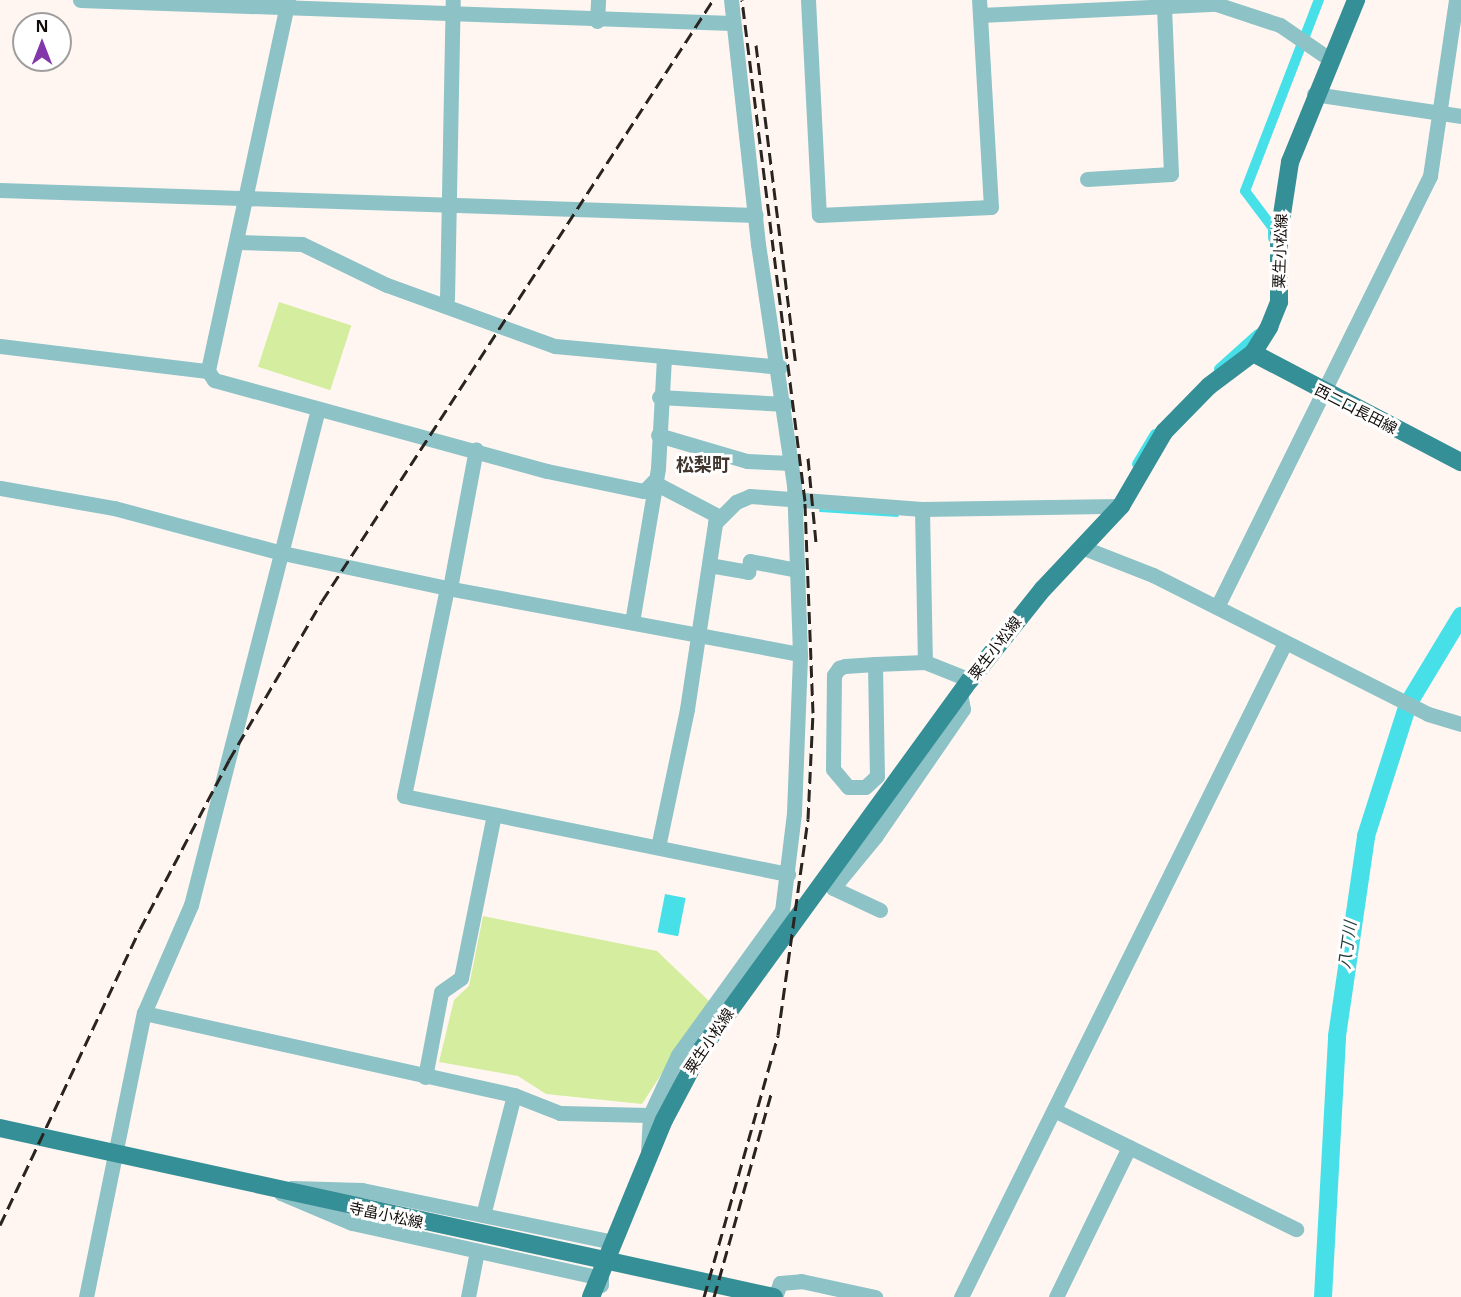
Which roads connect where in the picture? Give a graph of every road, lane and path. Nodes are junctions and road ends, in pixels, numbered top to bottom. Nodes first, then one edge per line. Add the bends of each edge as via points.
1 (80, 0) edge
2 (598, 0) edge
3 (731, 0) edge
4 (808, 0) edge
5 (1356, 0) edge
6 (1456, 0) edge
7 (287, 4) edge
8 (453, 7) edge
9 (979, 7) edge
10 (1164, 8) junction
11 (597, 21) junction
12 (732, 23) junction
13 (1328, 58) junction
14 (1314, 94) junction
15 (1439, 112) junction
16 (1461, 116) edge
17 (1087, 179) dead end
18 (0, 190) edge
19 (248, 199) junction
20 (451, 205) junction
21 (756, 215) junction
22 (238, 242) junction
23 (447, 299) dead end
24 (0, 346) edge
25 (1253, 352) junction
26 (664, 356) junction
27 (780, 367) junction
28 (208, 370) junction
29 (1323, 391) junction
30 (659, 397) junction
31 (785, 404) junction
32 (318, 409) junction
33 (658, 435) junction
34 (476, 449) junction
35 (1461, 462) edge
36 (792, 463) junction
37 (653, 482) junction
38 (0, 488) edge
39 (794, 500) junction
40 (1121, 506) junction
41 (922, 509) junction
42 (718, 516) junction
43 (1084, 548) junction
44 (278, 552) junction
45 (709, 565) junction
46 (796, 570) junction
47 (449, 588) junction
48 (1217, 607) junction
49 (632, 622) junction
50 (699, 635) junction
51 (1285, 643) junction
52 (800, 654) junction
53 (925, 662) junction
54 (875, 664) junction
55 (965, 687) junction
56 (1461, 724) edge
57 (494, 815) junction
58 (658, 847) junction
59 (788, 874) junction
60 (880, 910) dead end
61 (144, 1012) junction
62 (425, 1077) junction
63 (514, 1095) junction
64 (1054, 1110) junction
65 (650, 1114) junction
66 (0, 1128) edge
67 (1129, 1147) junction
68 (648, 1156) junction
69 (116, 1157) junction
70 (281, 1192) junction
71 (483, 1215) junction
72 (1296, 1229) dead end
73 (614, 1242) junction
74 (477, 1251) junction
75 (601, 1278) junction
76 (86, 1297) edge
77 (468, 1297) edge
78 (591, 1297) edge
79 (601, 1297) edge
80 (774, 1297) edge
81 (875, 1297) edge
82 (961, 1297) edge
83 (1056, 1297) edge

1 - 7 street
2 - 11 street
3 - 12 street
4 - 9 street via 819,215 991,207
5 - 13 main road, 粟生小松線
6 - 15 street
7 - 8 street
7 - 19 street
8 - 11 street
8 - 20 street
9 - 10 street
10 - 13 street via 1216,4 1249,12
10 - 17 street via 1171,174
11 - 12 street
12 - 21 street
13 - 14 main road, 粟生小松線
14 - 15 street
14 - 25 main road, 粟生小松線 via 1282,197 1279,302
15 - 16 street
15 - 29 street via 1430,176
18 - 19 street
19 - 20 street
19 - 22 street
20 - 21 street
20 - 23 street
21 - 27 street
22 - 26 street via 302,244 387,285 555,346
22 - 28 street
24 - 28 street
25 - 29 main road, 西二口長田線
25 - 40 main road, 粟生小松線 via 1209,386 1164,432
26 - 27 street
26 - 30 street
27 - 31 street
28 - 32 street via 214,380
29 - 35 main road, 西二口長田線
29 - 48 street
30 - 31 street
30 - 33 street
31 - 36 street
32 - 34 street
32 - 44 street
33 - 36 street via 747,461
33 - 37 street
34 - 37 street via 644,491
34 - 47 street
36 - 39 street
37 - 42 street
37 - 49 street
38 - 44 street via 114,507
39 - 41 street
39 - 42 street via 750,496
39 - 46 street
40 - 41 street
40 - 43 main road, 粟生小松線
41 - 53 street
42 - 45 street
43 - 48 street
43 - 55 main road, 粟生小松線 via 1043,589
44 - 47 street
44 - 61 street via 191,906
45 - 46 street via 748,572 750,561
45 - 50 street
46 - 52 street
47 - 49 street
47 - 57 street via 404,796
48 - 51 street
49 - 50 street
50 - 52 street
50 - 58 street
51 - 56 street via 1428,714
51 - 64 street
52 - 59 street
53 - 54 street
53 - 55 street
54 - 54 street via 877,776 865,787 848,787 833,769 834,675 845,666
55 - 60 street via 963,709 875,837 833,888
55 - 68 main road, 粟生小松線 via 701,1050
57 - 58 street
57 - 62 street via 461,978 441,992
58 - 59 street
59 - 65 street via 782,911 678,1055
61 - 62 street
61 - 69 street
62 - 63 street
63 - 65 street via 560,1113
63 - 71 street
64 - 67 street
64 - 82 street
65 - 68 street
66 - 69 main road, 寺畠小松線
67 - 72 street
67 - 83 street
68 - 73 main road, 粟生小松線
69 - 70 main road, 寺畠小松線
69 - 76 street
70 - 71 street via 292,1188 362,1190
70 - 74 street via 352,1223
70 - 80 main road, 寺畠小松線
71 - 73 street
73 - 75 main road, 粟生小松線
74 - 75 street
74 - 77 street
75 - 78 main road, 粟生小松線
75 - 79 street
80 - 81 street via 780,1283 801,1281

